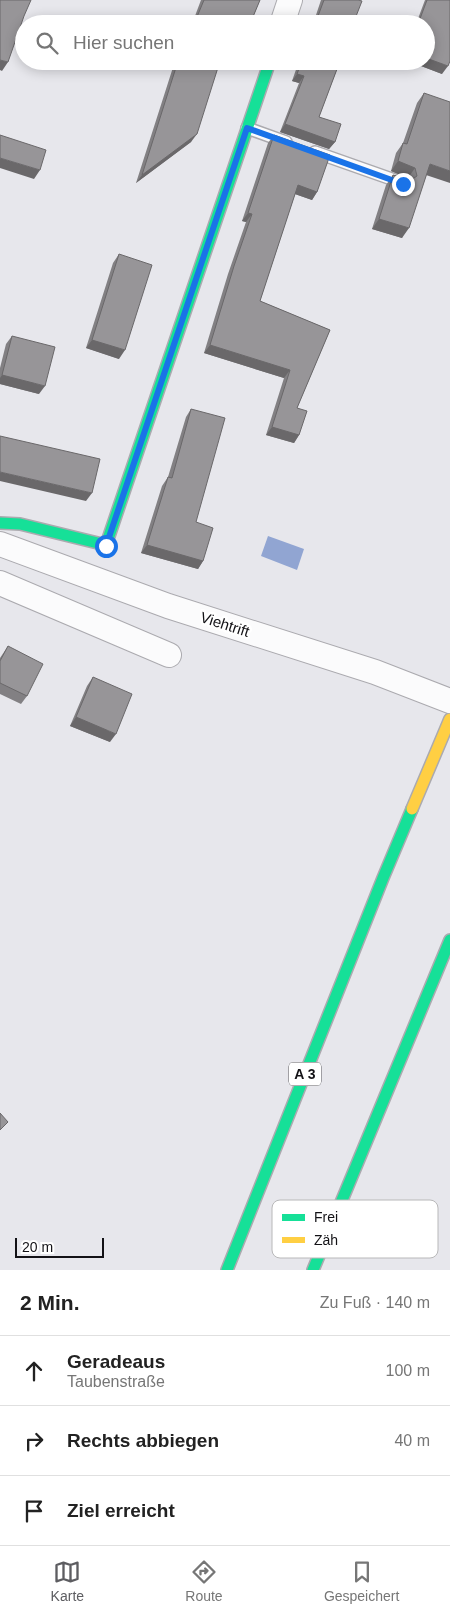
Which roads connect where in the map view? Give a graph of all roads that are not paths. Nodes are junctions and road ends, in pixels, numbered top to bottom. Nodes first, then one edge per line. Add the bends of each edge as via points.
1 (290, 0) edge
2 (285, 15) edge
3 (267, 70) edge
4 (247, 128) junction
5 (403, 184) edge
6 (0, 524) edge
7 (0, 544) edge
8 (0, 583) edge
9 (169, 655) dead end
10 (450, 701) edge
11 (450, 719) edge
12 (450, 940) edge
13 (342, 1200) edge
14 (318, 1258) edge
15 (227, 1270) edge
16 (313, 1270) edge

1 - 2 street
3 - 4 main road
4 - 5 lane
4 - 6 main road via 106,546 20,524
7 - 10 street, Viehtrift via 168,606 375,672
8 - 9 street
11 - 15 main road, A 3
12 - 13 main road
14 - 16 main road

